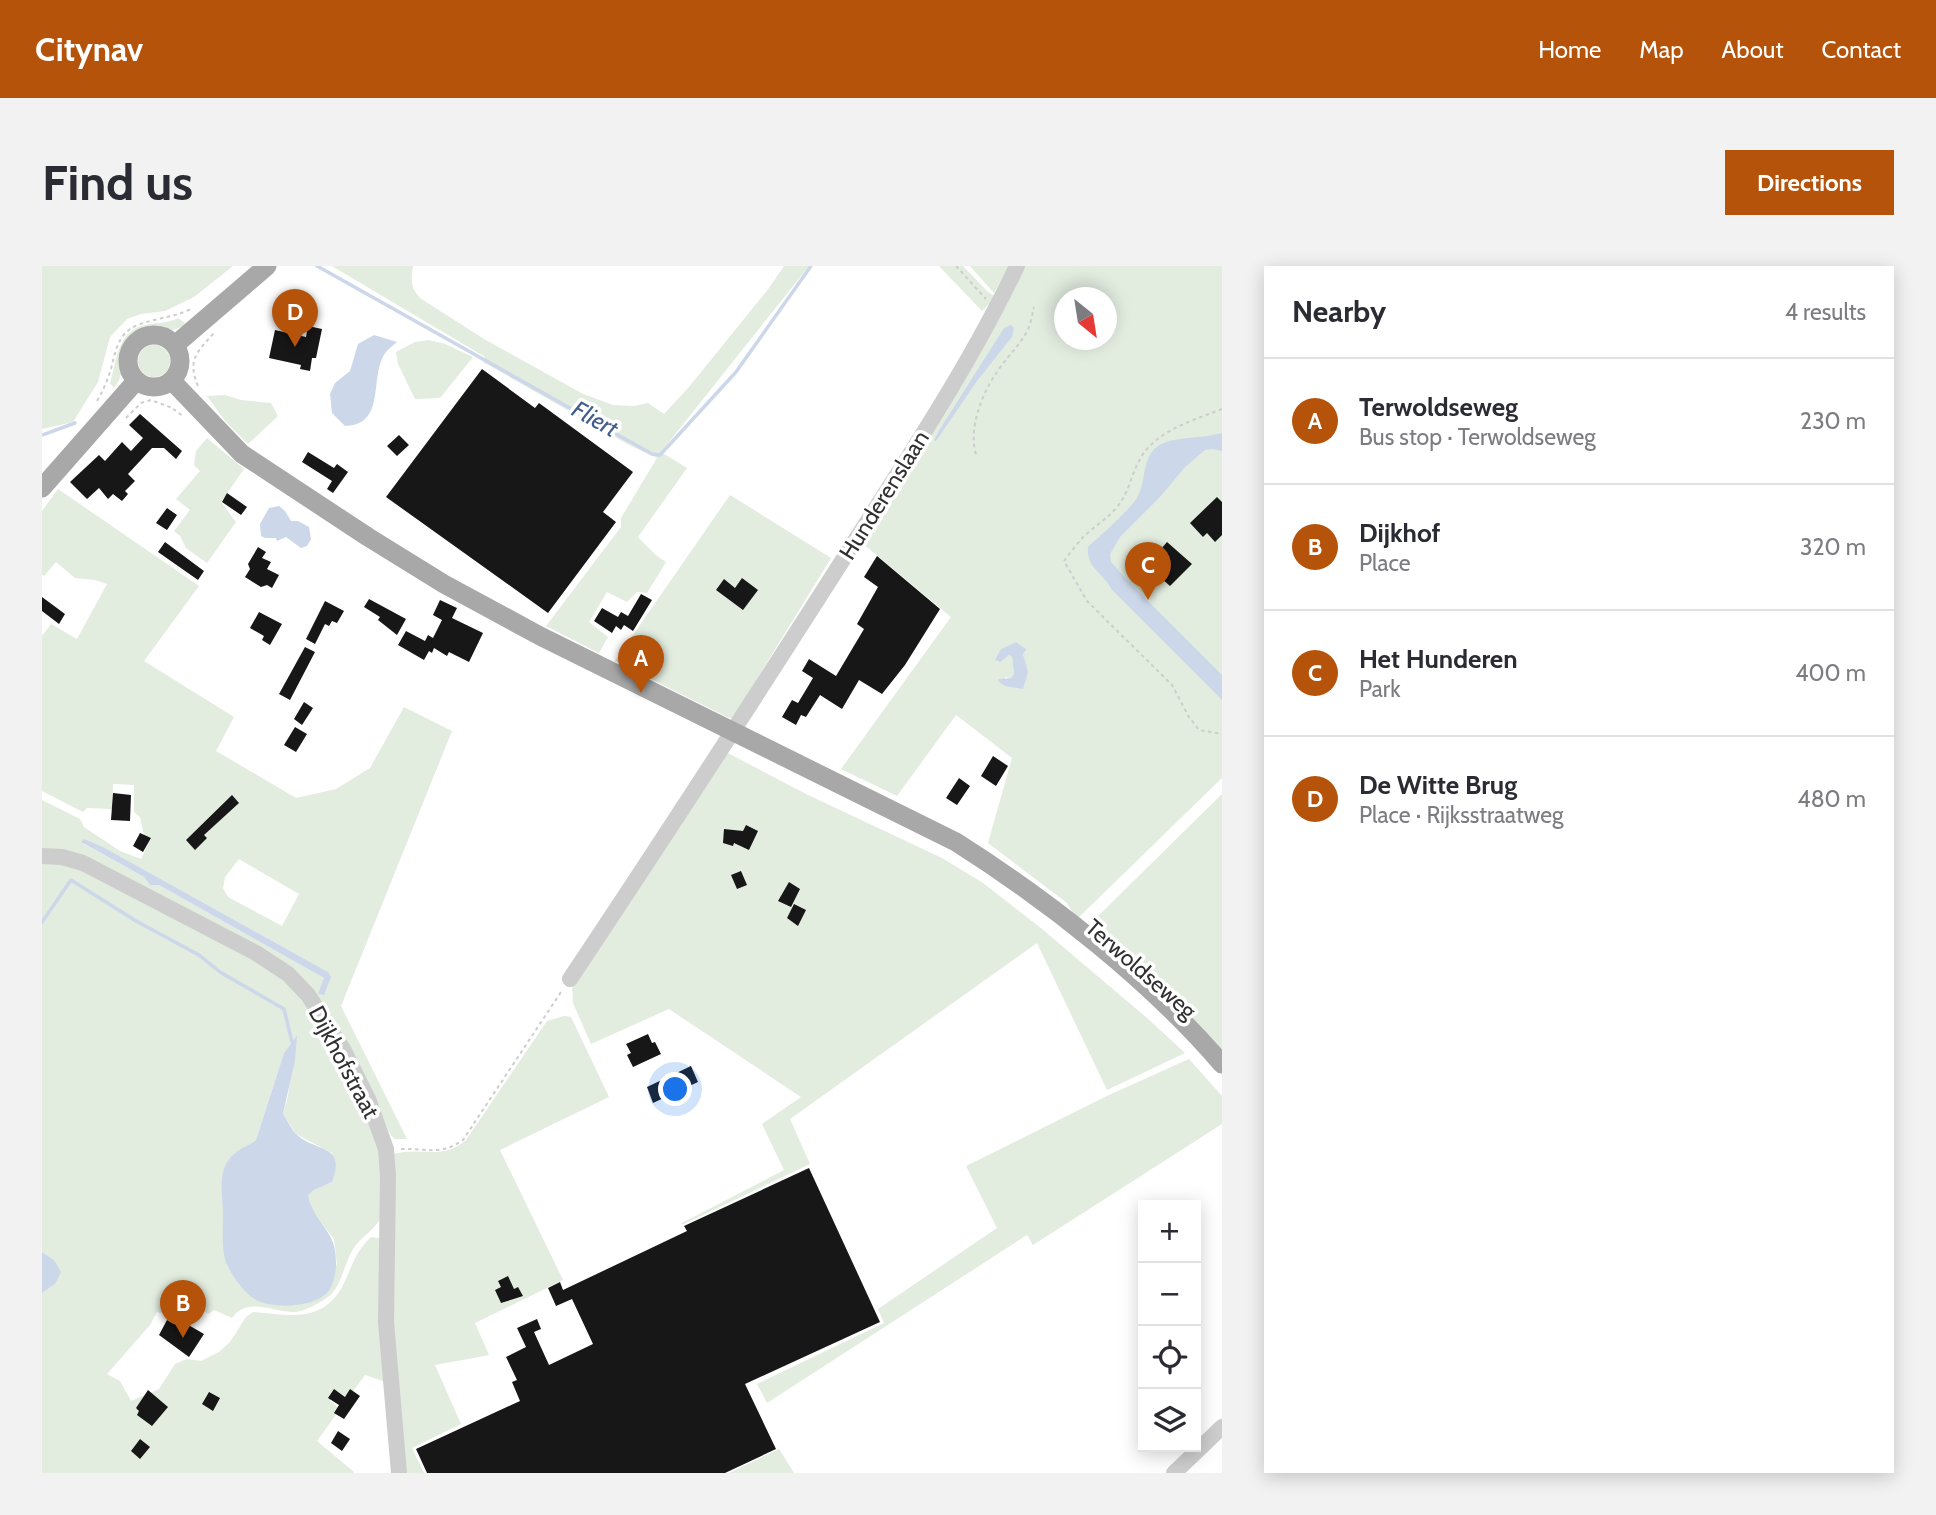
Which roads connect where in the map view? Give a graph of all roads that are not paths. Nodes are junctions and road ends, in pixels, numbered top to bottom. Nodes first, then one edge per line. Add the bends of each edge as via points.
1 (267, 266) edge
2 (1017, 266) edge
3 (175, 345) junction
4 (136, 381) junction
5 (172, 381) junction
6 (42, 488) edge
7 (734, 732) junction
8 (42, 856) edge
9 (570, 979) road end
10 (1222, 1064) edge
11 (1222, 1427) edge
12 (399, 1473) edge
13 (1174, 1473) edge

1 - 3 main road
2 - 7 street, Hunderenslaan via 999,306 919,440
3 - 4 main road via 155,335 134,344 128,366
3 - 5 main road via 180,364
4 - 5 main road via 151,387
4 - 6 main road
5 - 7 main road, Terwoldseweg via 242,454 413,565 519,625
7 - 9 street
7 - 10 main road, Terwoldseweg via 956,842 1013,878 1188,1024
8 - 12 street, Dijkhofstraat via 83,863 256,953 288,974 308,995 343,1049 386,1149 386,1322
11 - 13 street

